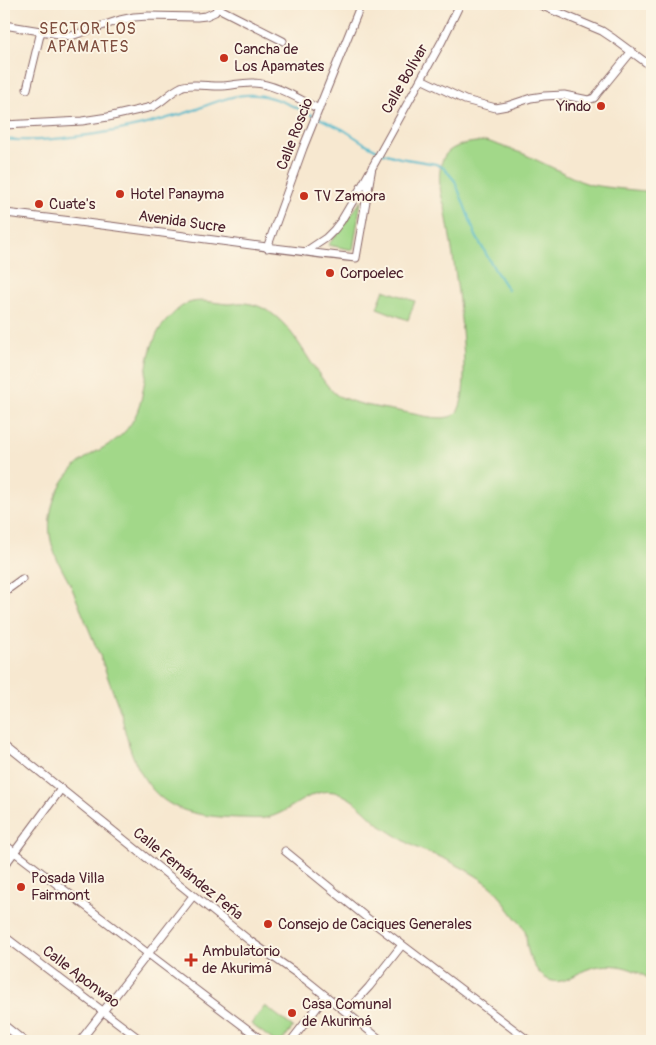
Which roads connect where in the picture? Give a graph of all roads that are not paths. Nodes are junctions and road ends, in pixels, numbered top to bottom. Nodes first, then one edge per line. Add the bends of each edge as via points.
1 (361, 4) edge
2 (460, 4) edge
3 (538, 4) edge
4 (219, 6) edge
5 (552, 6) edge
6 (4, 24) edge
7 (41, 31) junction
8 (283, 41) dead end
9 (632, 51) junction
10 (652, 67) edge
11 (420, 79) junction
12 (27, 90) dead end
13 (317, 115) junction
14 (4, 124) edge
15 (372, 167) junction
16 (4, 213) edge
17 (267, 248) junction
18 (305, 252) junction
19 (356, 258) joint
20 (22, 579) dead end
21 (4, 592) edge
22 (4, 742) edge
23 (61, 789) junction
24 (4, 844) edge
25 (285, 851) dead end
26 (14, 852) junction
27 (4, 866) edge
28 (193, 896) junction
29 (4, 936) edge
30 (402, 945) junction
31 (148, 953) junction
32 (326, 996) junction
33 (104, 1011) junction
34 (346, 1012) junction
35 (4, 1025) edge
36 (24, 1041) edge
37 (80, 1041) edge
38 (142, 1041) edge
39 (263, 1041) edge
40 (291, 1041) edge
41 (382, 1041) edge
42 (529, 1041) edge

1 - 13 street, Calle Roscio
2 - 11 street, Calle Bolívar
3 - 5 street
4 - 7 street via 206,16 148,16 120,20 71,36
4 - 8 street
5 - 9 street via 602,31
6 - 7 street
7 - 12 street
9 - 10 street
9 - 11 street via 594,98 588,100 544,96 496,108 465,100
11 - 15 street, Calle Bolívar
13 - 14 street via 277,89 243,83 181,87 152,107 108,117 66,123
13 - 17 street, Calle Roscio
15 - 18 street, Calle Bolívar via 334,230
15 - 19 street, Calle Bolívar
16 - 17 street, Avenida Sucre
17 - 18 street, Avenida Sucre
18 - 19 street, Avenida Sucre
20 - 21 street
22 - 23 street, Calle Fernández Peña
23 - 26 street
23 - 28 street, Calle Fernández Peña
24 - 26 street
25 - 30 street
26 - 27 street
26 - 31 street
28 - 31 street
28 - 32 street, Calle Fernández Peña
29 - 33 street, Calle Aponwao
30 - 34 street
30 - 42 street
31 - 33 street
31 - 39 street
32 - 34 street, Calle Fernández Peña
32 - 40 street
33 - 37 street
33 - 38 street, Calle Aponwao
34 - 41 street, Calle Fernández Peña
35 - 36 street

